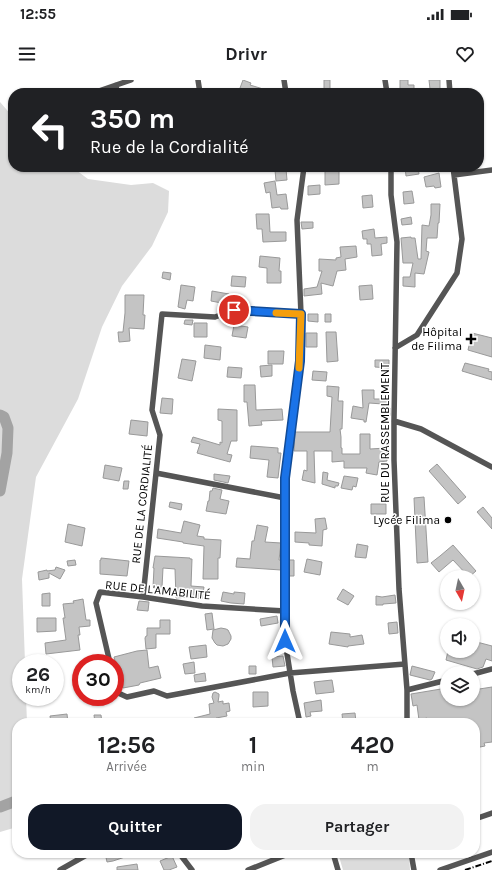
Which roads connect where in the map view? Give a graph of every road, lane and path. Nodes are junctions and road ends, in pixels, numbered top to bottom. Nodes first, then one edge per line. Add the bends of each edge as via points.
1 (131, 80) edge
2 (116, 85) junction
3 (107, 88) edge
4 (116, 88) edge
5 (303, 172) edge
6 (391, 172) edge
7 (454, 172) edge
8 (477, 172) edge
9 (454, 175) junction
10 (301, 314) junction
11 (395, 348) junction
12 (394, 421) junction
13 (492, 467) edge
14 (156, 473) junction
15 (285, 498) junction
16 (144, 597) junction
17 (285, 611) junction
18 (108, 654) edge
19 (405, 664) junction
20 (492, 669) edge
21 (480, 672) edge
22 (290, 674) junction
23 (440, 682) edge
24 (407, 690) junction
25 (124, 696) edge
26 (299, 718) edge
27 (407, 718) edge
28 (492, 813) edge
29 (480, 818) edge
30 (492, 852) edge
31 (480, 856) edge
32 (81, 858) edge
33 (183, 858) edge
34 (278, 858) edge
35 (334, 858) edge
36 (412, 858) edge
37 (475, 858) edge
38 (60, 870) edge
39 (192, 870) edge
40 (248, 870) edge
41 (338, 870) edge
42 (414, 870) edge
43 (440, 870) edge

1 - 2 street
2 - 3 street
2 - 4 street
5 - 10 street via 297,220
6 - 11 street, RUE DU RASSEMBLEMENT via 397,242
7 - 9 street
8 - 9 street
9 - 11 street via 462,239 457,273 417,335
10 - 14 street, RUE DE LA CORDIALITÉ via 234,310 215,317 162,314 152,410 160,435
10 - 15 street via 300,361 285,478
11 - 12 street, RUE DU RASSEMBLEMENT
12 - 13 street via 421,429
12 - 19 street, RUE DU RASSEMBLEMENT via 399,589
14 - 15 street
14 - 16 street, RUE DE LA CORDIALITÉ
15 - 17 street
16 - 17 street, RUE DE L'AMABILITÉ via 202,606
16 - 18 street, RUE DE L'AMABILITÉ via 100,592 96,603
17 - 22 street via 285,641
19 - 22 street
19 - 24 street, RUE DU RASSEMBLEMENT
20 - 21 street
22 - 25 street via 167,696 154,691
22 - 26 street
23 - 24 street
24 - 27 street, RUE DU RASSEMBLEMENT
28 - 29 street
30 - 31 street
32 - 38 street
33 - 39 street
34 - 40 street
35 - 41 street
36 - 42 street
37 - 43 street

